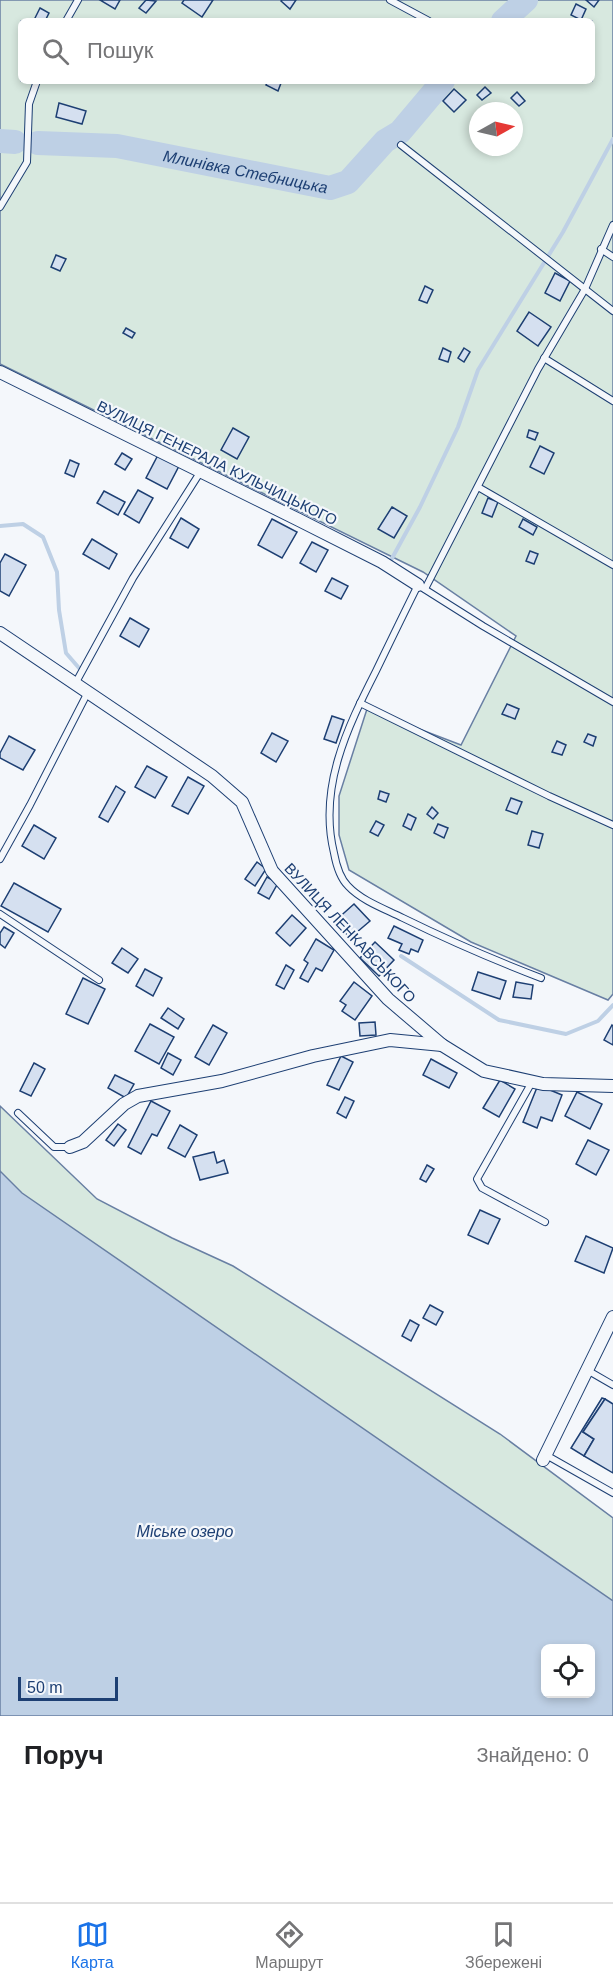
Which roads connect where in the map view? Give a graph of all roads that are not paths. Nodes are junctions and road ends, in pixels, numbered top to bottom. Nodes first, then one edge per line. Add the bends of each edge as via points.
1 (78, 0) edge
2 (390, 0) edge
3 (68, 18) edge
4 (423, 18) edge
5 (36, 84) edge
6 (401, 145) dead end
7 (0, 207) edge
8 (613, 225) edge
9 (601, 249) junction
10 (613, 257) edge
11 (585, 289) junction
12 (613, 311) edge
13 (544, 358) junction
14 (0, 372) edge
15 (613, 401) edge
16 (202, 470) junction
17 (478, 487) junction
18 (613, 565) edge
19 (422, 587) junction
20 (0, 633) edge
21 (74, 684) junction
22 (88, 692) junction
23 (613, 702) edge
24 (360, 703) junction
25 (613, 825) edge
26 (0, 859) edge
27 (0, 914) edge
28 (541, 978) dead end
29 (99, 980) dead end
30 (442, 1045) junction
31 (532, 1082) junction
32 (613, 1086) edge
33 (18, 1113) dead end
34 (70, 1147) joint
35 (545, 1222) dead end
36 (613, 1317) edge
37 (587, 1370) junction
38 (613, 1385) edge
39 (544, 1458) joint
40 (613, 1493) edge

1 - 3 lane
2 - 4 lane
5 - 7 lane via 29,104 27,162
6 - 11 lane
8 - 9 lane
9 - 10 lane
9 - 11 lane
11 - 12 lane
11 - 13 lane
13 - 15 lane
13 - 17 lane
14 - 16 street, ВУЛИЦЯ ГЕНЕРАЛА КУЛЬЧИЦЬКОГО
16 - 19 street, ВУЛИЦЯ ГЕНЕРАЛА КУЛЬЧИЦЬКОГО via 382,562
16 - 21 lane via 133,579
17 - 18 lane
17 - 19 lane
19 - 23 lane
19 - 24 lane
20 - 21 street, ВУЛИЦЯ ЛЕНКАВСЬКОГО
21 - 22 street, ВУЛИЦЯ ЛЕНКАВСЬКОГО
22 - 26 lane
22 - 30 street, ВУЛИЦЯ ЛЕНКАВСЬКОГО via 212,776 242,802 272,872 388,999
24 - 25 lane
24 - 28 lane via 344,738 331,787 331,843 343,880 354,892 386,910 474,952
27 - 29 lane
30 - 31 street, ВУЛИЦЯ ЛЕНКАВСЬКОГО via 484,1071
30 - 34 street via 390,1040 222,1081 138,1096 83,1142
31 - 32 street, ВУЛИЦЯ ЛЕНКАВСЬКОГО
31 - 35 lane via 477,1179 482,1188
33 - 34 lane via 54,1148
36 - 37 street
37 - 38 lane
37 - 39 street
39 - 40 lane

